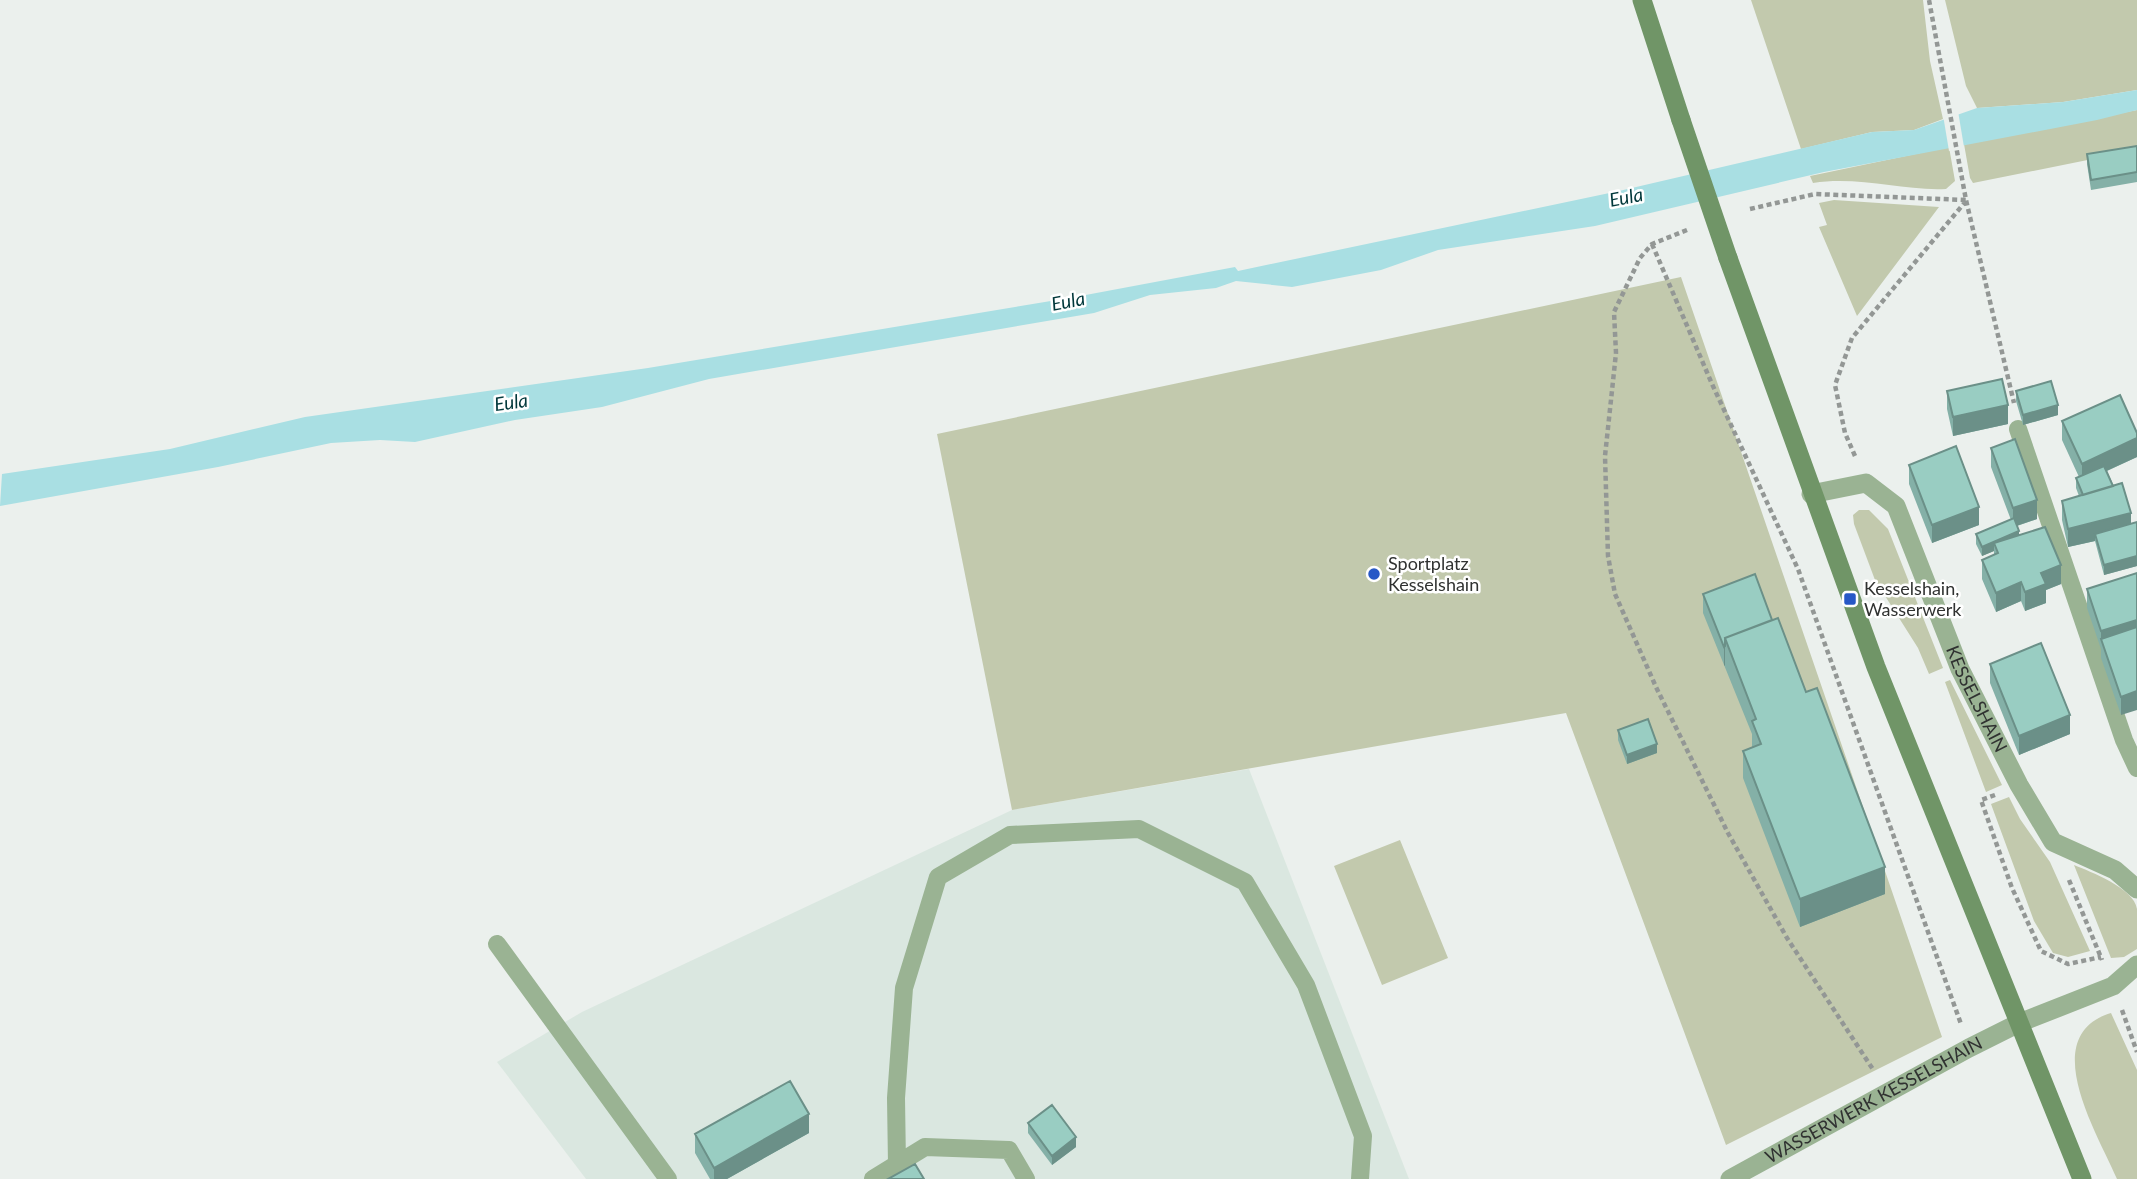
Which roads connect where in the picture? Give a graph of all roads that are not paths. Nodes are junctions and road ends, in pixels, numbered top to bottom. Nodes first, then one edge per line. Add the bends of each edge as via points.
1 (1642, 0) edge
2 (2018, 429) road end
3 (1811, 494) junction
4 (2137, 768) edge
5 (2137, 889) edge
6 (497, 944) dead end
7 (2137, 964) edge
8 (2019, 1023) junction
9 (897, 1165) junction
10 (668, 1179) edge
11 (873, 1179) edge
12 (1026, 1179) edge
13 (1360, 1179) edge
14 (1730, 1179) edge
15 (2082, 1179) edge

1 - 3 main road, bridge
2 - 4 lane
3 - 5 street, KESSELSHAIN via 1866,482 1896,506 1960,669 2053,842 2115,870
3 - 8 main road
6 - 10 lane
7 - 8 street via 2113,986
8 - 14 street, WASSERWERK KESSELSHAIN
8 - 15 main road
9 - 11 lane
9 - 12 lane via 925,1147 1009,1150
9 - 13 lane via 896,1098 904,988 938,877 1010,835 1139,829 1245,882 1306,985 1363,1136

